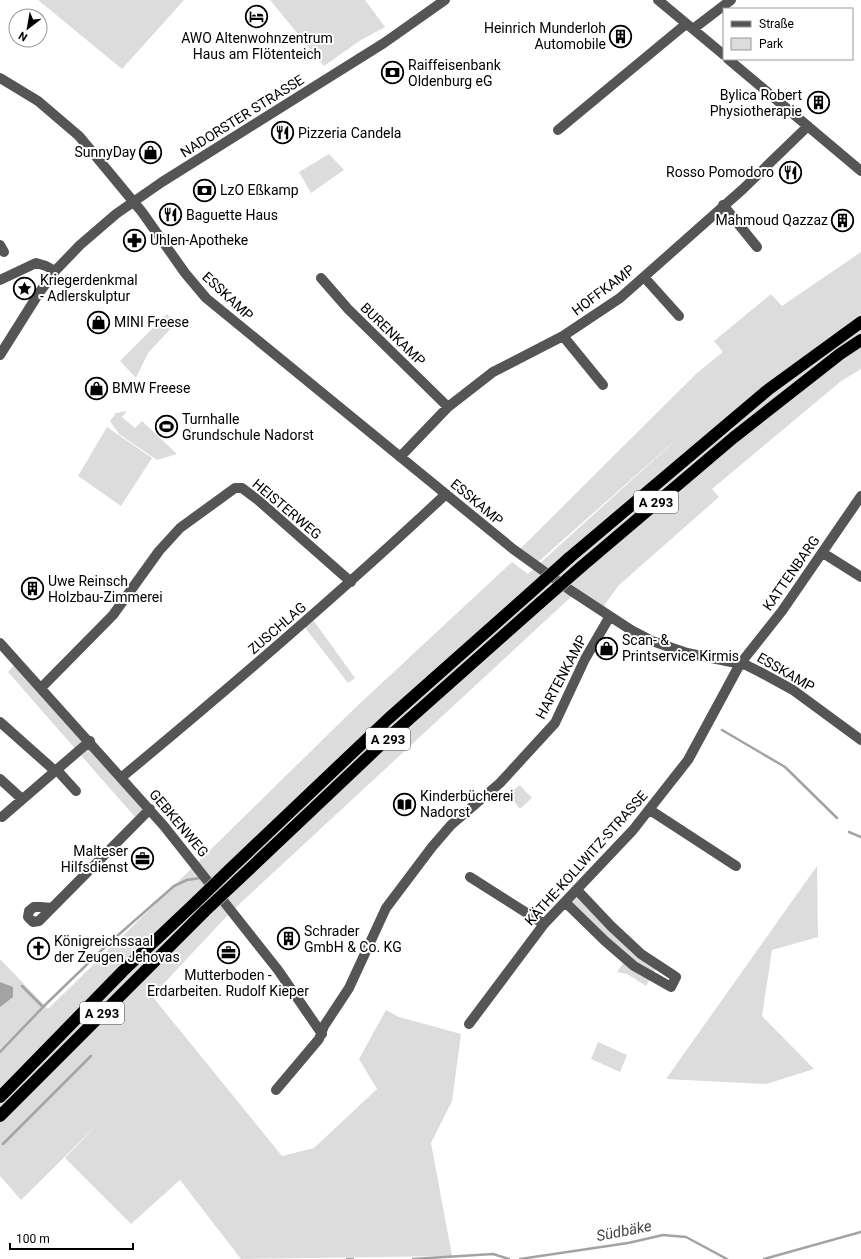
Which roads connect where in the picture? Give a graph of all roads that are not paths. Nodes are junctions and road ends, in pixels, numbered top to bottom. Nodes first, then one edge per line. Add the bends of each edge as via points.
1 (445, 0) edge
2 (658, 0) edge
3 (731, 0) edge
4 (690, 26) junction
5 (723, 54) edge
6 (729, 60) edge
7 (0, 78) edge
8 (808, 126) junction
9 (558, 130) dead end
10 (861, 171) edge
11 (133, 202) junction
12 (724, 205) junction
13 (757, 247) dead end
14 (55, 271) junction
15 (644, 277) junction
16 (321, 278) dead end
17 (0, 280) edge
18 (680, 316) dead end
19 (861, 322) edge
20 (563, 336) junction
21 (861, 340) edge
22 (0, 356) edge
23 (603, 385) dead end
24 (448, 407) junction
25 (400, 457) junction
26 (446, 494) junction
27 (861, 496) edge
28 (823, 553) junction
29 (861, 577) edge
30 (351, 582) junction
31 (610, 616) junction
32 (0, 643) edge
33 (740, 664) junction
34 (41, 688) junction
35 (0, 722) edge
36 (861, 740) edge
37 (90, 741) junction
38 (55, 770) junction
39 (122, 777) junction
40 (0, 779) edge
41 (76, 791) dead end
42 (22, 799) junction
43 (150, 809) junction
44 (650, 810) junction
45 (2, 817) dead end
46 (736, 866) dead end
47 (470, 877) dead end
48 (577, 890) junction
49 (565, 902) junction
50 (52, 908) dead end
51 (544, 924) junction
52 (469, 1024) dead end
53 (322, 1034) junction
54 (276, 1090) dead end
55 (0, 1097) edge
56 (0, 1116) edge

1 - 11 street, NADORSTER STRASSE via 384,43
2 - 4 street
3 - 4 street
4 - 5 street
4 - 9 street
6 - 8 street
7 - 11 street, ESSKAMP via 38,100 74,130
8 - 10 street
8 - 12 street, HOFFKAMP
11 - 14 street, NADORSTER STRASSE via 80,245
11 - 25 street, ESSKAMP via 206,298
12 - 13 street
12 - 15 street, HOFFKAMP
14 - 17 street via 39,263
14 - 22 street, NADORSTER STRASSE
15 - 18 street
15 - 20 street, HOFFKAMP via 620,298
16 - 24 street, BURENKAMP via 348,309
19 - 55 highway, A 293, bridge via 769,389 569,558 388,719 123,972
20 - 23 street
20 - 24 street, HOFFKAMP via 493,372
21 - 56 highway, A 293, bridge via 733,438 581,567 389,738 205,911
24 - 25 street, HOFFKAMP
25 - 26 street, ESSKAMP
26 - 30 street, ZUSCHLAG
26 - 31 street, ESSKAMP via 526,560
27 - 28 street, KATTENBARG
28 - 29 street
28 - 33 street, KATTENBARG
30 - 34 street, HEISTERWEG via 258,500 242,488 235,488 180,528 159,551 113,615
30 - 39 street, ZUSCHLAG via 238,681
31 - 33 street, ESSKAMP via 652,641 687,653
31 - 53 street, HARTENKAMP via 555,723 500,783 451,825 386,908 349,988 324,1026
32 - 34 street, GEBKENWEG
33 - 36 street, ESSKAMP via 793,690
33 - 44 street, KÄTHE-KOLLWITZ-STRASSE via 688,760
34 - 37 street, GEBKENWEG
35 - 38 street
37 - 38 street
37 - 39 street, GEBKENWEG
38 - 41 street
38 - 42 street
39 - 43 street, GEBKENWEG
40 - 42 street
42 - 45 street
43 - 50 street
43 - 53 street, GEBKENWEG via 274,965
44 - 46 street
44 - 48 street, KÄTHE-KOLLWITZ-STRASSE
47 - 51 street
48 - 49 street, KÄTHE-KOLLWITZ-STRASSE
48 - 49 street via 641,954 676,977 671,987 634,966 604,941
49 - 51 street, KÄTHE-KOLLWITZ-STRASSE
51 - 52 street, KÄTHE-KOLLWITZ-STRASSE
53 - 54 street, HARTENKAMP

